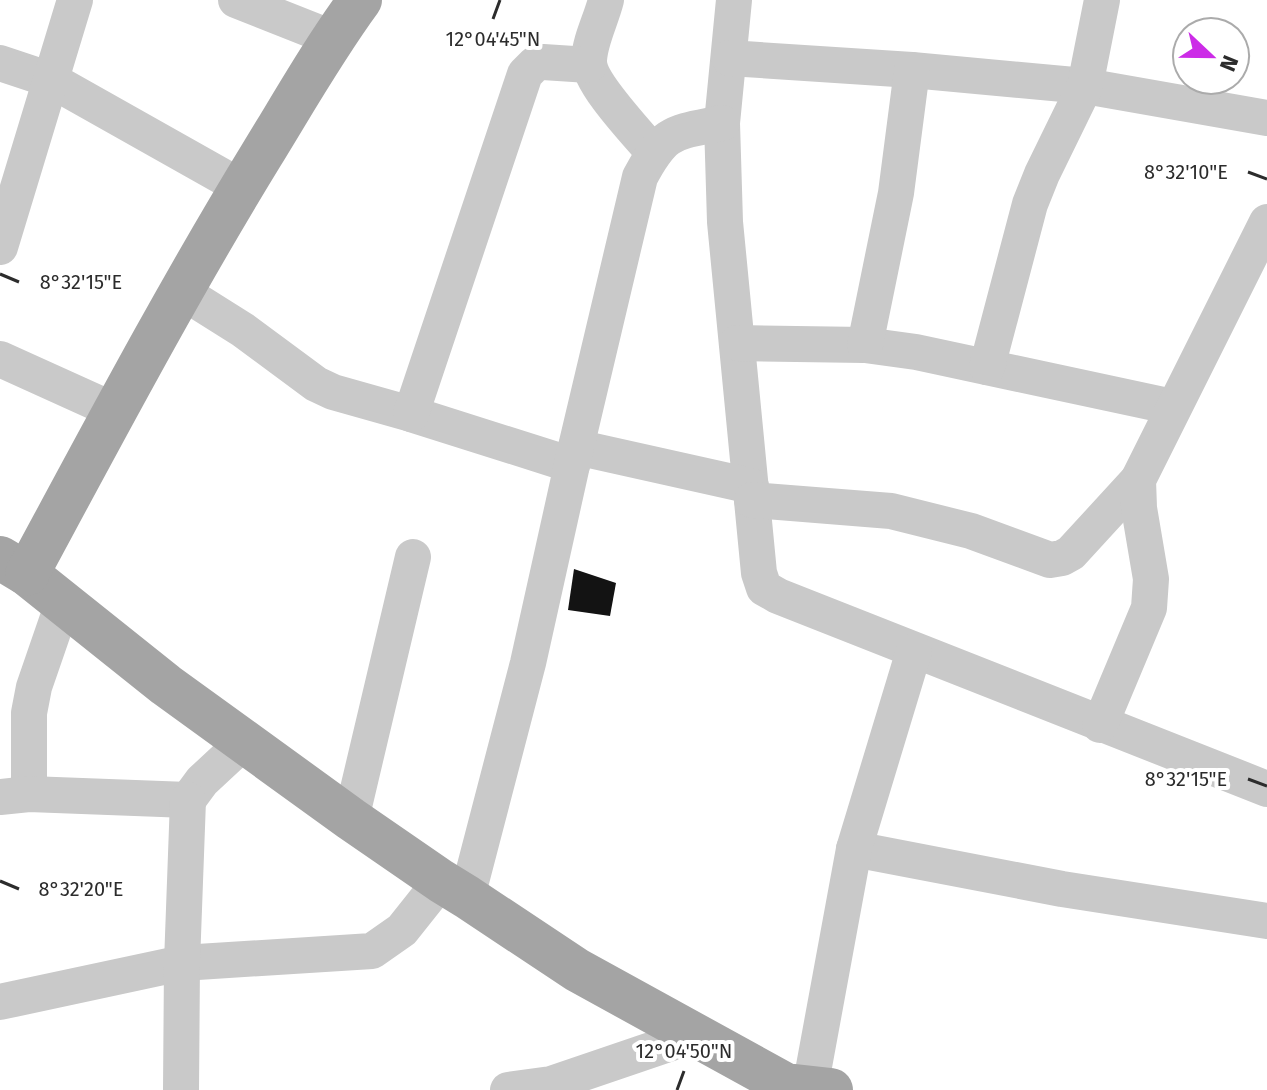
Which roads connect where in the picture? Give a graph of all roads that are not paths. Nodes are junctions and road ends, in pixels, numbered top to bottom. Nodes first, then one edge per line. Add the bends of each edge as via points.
1 (75, 0) edge
2 (236, 0) edge
3 (360, 0) edge
4 (606, 0) edge
5 (734, 0) edge
6 (1102, 0) edge
7 (332, 38) junction
8 (729, 58) junction
9 (0, 63) edge
10 (589, 65) junction
11 (912, 70) junction
12 (51, 80) junction
13 (1085, 86) junction
14 (1267, 118) edge
15 (722, 123) junction
16 (653, 152) junction
17 (241, 187) junction
18 (1267, 222) edge
19 (0, 247) edge
20 (181, 291) junction
21 (737, 343) junction
22 (865, 345) junction
23 (0, 359) edge
24 (987, 367) junction
25 (1173, 407) junction
26 (115, 411) junction
27 (411, 414) junction
28 (574, 456) junction
29 (1138, 480) junction
30 (752, 493) junction
31 (413, 557) dead end
32 (13, 566) edge
33 (63, 603) junction
34 (914, 651) junction
35 (1100, 725) junction
36 (244, 742) junction
37 (1267, 789) edge
38 (14, 795) edge
39 (188, 800) junction
40 (351, 819) junction
41 (854, 849) junction
42 (454, 889) junction
43 (1267, 921) edge
44 (182, 963) junction
45 (0, 1002) edge
46 (695, 1035) junction
47 (803, 1088) edge
48 (181, 1090) edge
49 (508, 1090) edge

1 - 12 street
2 - 7 street
3 - 7 main road
4 - 10 street
5 - 8 street
6 - 13 street
7 - 17 main road
8 - 11 street
8 - 15 street
9 - 12 street
10 - 16 street via 600,88
10 - 27 street via 543,62 525,74
11 - 13 street
11 - 22 street via 896,193
12 - 17 street
12 - 19 street
13 - 14 street
13 - 24 street via 1030,204
15 - 16 street via 674,133
15 - 21 street
16 - 28 street via 640,177
17 - 20 main road
18 - 25 street
20 - 26 main road
20 - 27 street via 316,384
21 - 22 street
21 - 30 street
22 - 24 street
23 - 26 street
24 - 25 street
25 - 29 street
26 - 32 main road
27 - 28 street
28 - 30 street
28 - 42 street via 528,663
29 - 30 street via 1071,553 1050,560 971,531 891,511
29 - 35 street via 1151,579 1149,608
30 - 34 street via 764,588
31 - 40 street
32 - 33 main road
33 - 36 main road
33 - 38 street via 34,687
34 - 35 street
34 - 41 street
35 - 37 street
36 - 39 street
36 - 40 main road
38 - 39 street
39 - 44 street
40 - 42 main road
41 - 43 street
41 - 47 street
42 - 44 street via 372,951
42 - 46 main road via 577,970
44 - 45 street
44 - 48 street
46 - 47 main road
46 - 49 street via 551,1084

